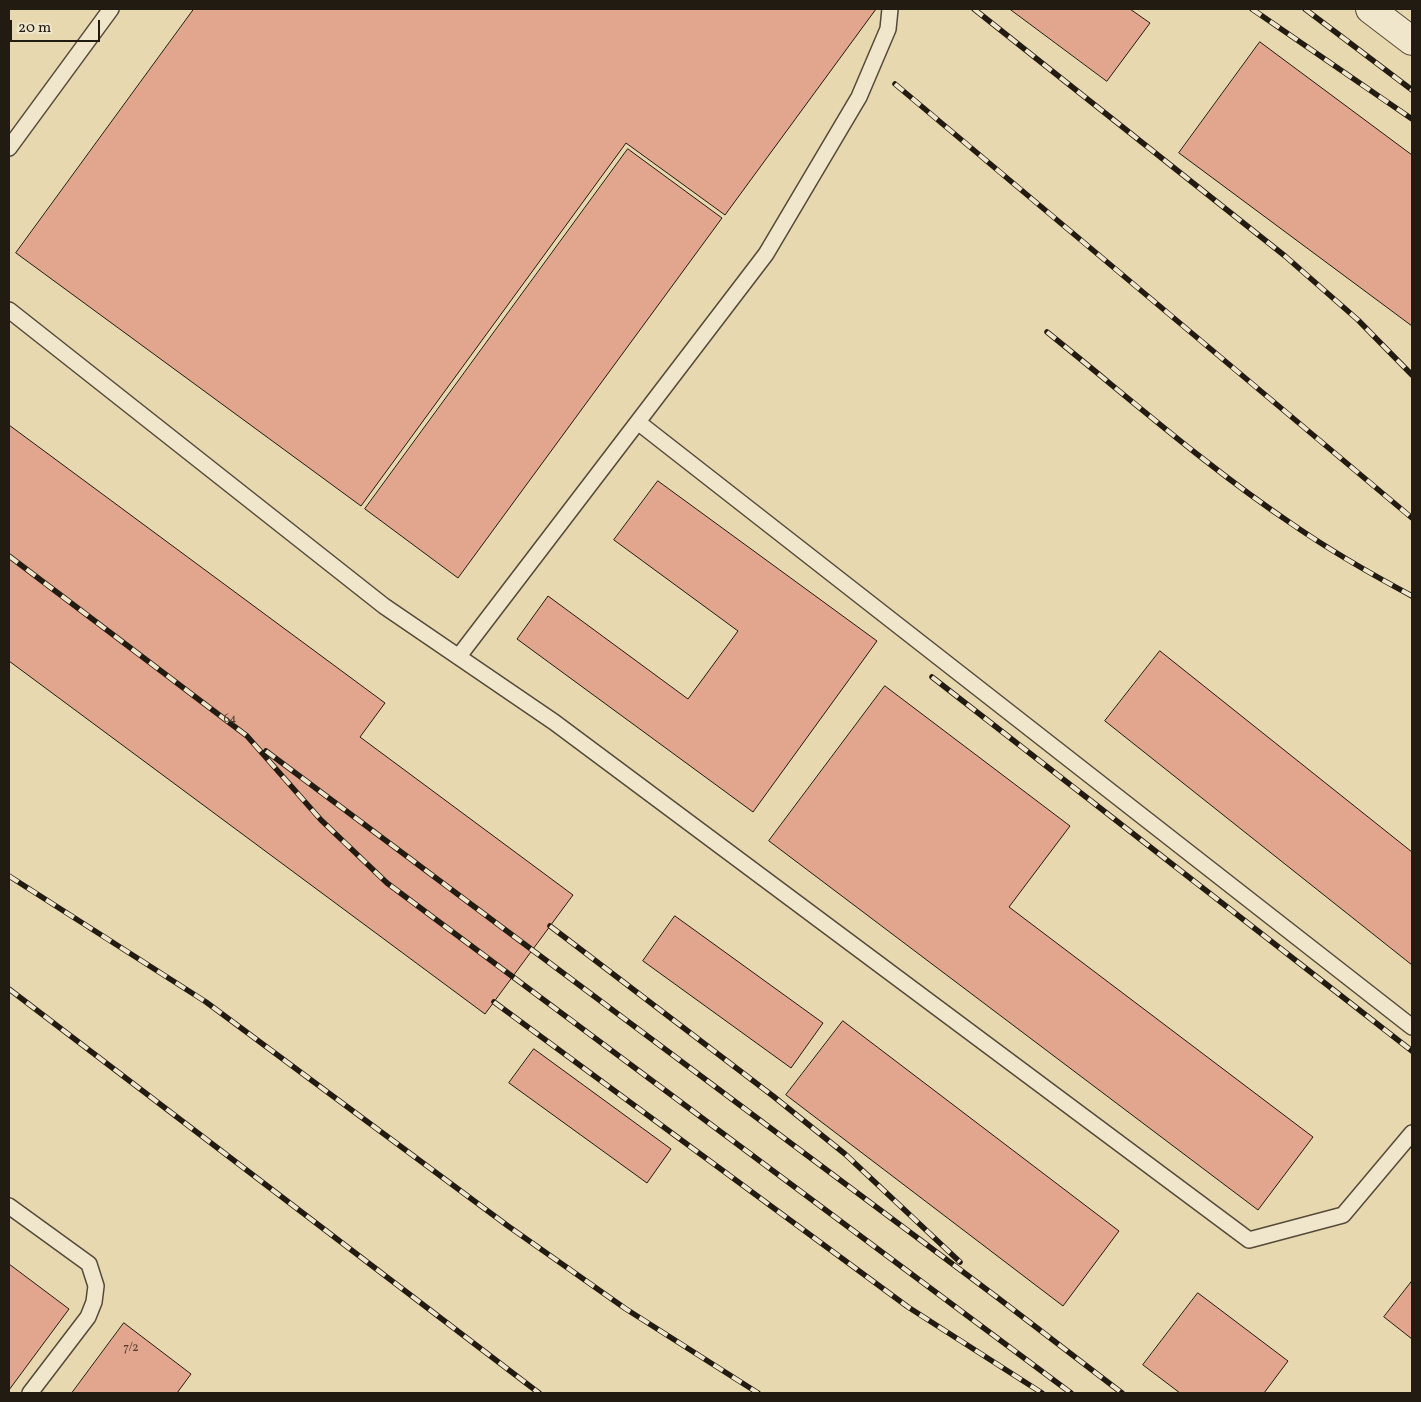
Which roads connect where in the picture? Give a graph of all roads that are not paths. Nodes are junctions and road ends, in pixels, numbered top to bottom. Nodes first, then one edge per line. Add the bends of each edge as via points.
1 (110, 9) edge
2 (890, 9) edge
3 (1370, 9) edge
4 (1412, 41) edge
5 (9, 148) edge
6 (9, 310) edge
7 (639, 423) junction
8 (459, 656) junction
9 (1412, 1027) edge
10 (1412, 1133) edge
11 (9, 1206) edge
12 (30, 1393) edge

1 - 5 lane
2 - 7 lane via 888,29 859,97 766,254
3 - 4 street
6 - 8 lane via 384,606
7 - 8 lane
7 - 9 lane
8 - 10 lane via 554,722 1249,1240 1343,1215
11 - 12 lane via 88,1264 96,1286 88,1317

